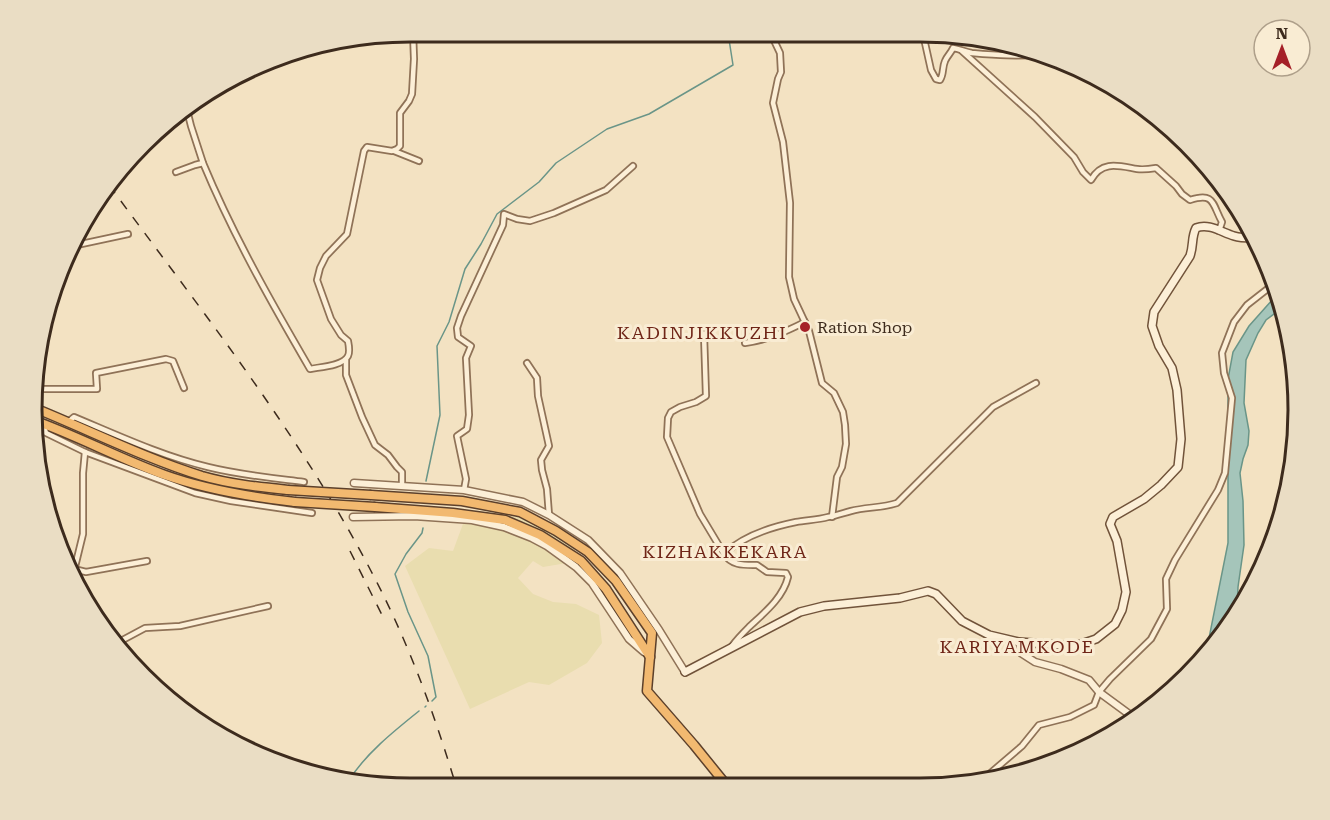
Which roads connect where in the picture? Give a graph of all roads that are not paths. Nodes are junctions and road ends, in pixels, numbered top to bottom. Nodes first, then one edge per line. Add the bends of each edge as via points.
1 (413, 42) edge
2 (775, 42) edge
3 (924, 42) edge
4 (962, 51) junction
5 (1011, 54) edge
6 (188, 117) edge
7 (392, 151) junction
8 (419, 161) dead end
9 (203, 163) junction
10 (633, 166) dead end
11 (176, 172) dead end
12 (1219, 231) junction
13 (128, 234) dead end
14 (1245, 237) edge
15 (82, 244) edge
16 (1268, 291) edge
17 (805, 322) junction
18 (704, 334) dead end
19 (745, 343) dead end
20 (344, 363) junction
21 (527, 363) dead end
22 (1036, 383) dead end
23 (43, 387) edge
24 (184, 388) dead end
25 (42, 411) edge
26 (68, 422) junction
27 (43, 424) junction
28 (85, 452) junction
29 (304, 482) dead end
30 (354, 483) dead end
31 (402, 486) junction
32 (464, 490) junction
33 (312, 513) dead end
34 (549, 515) junction
35 (353, 517) dead end
36 (832, 517) junction
37 (724, 554) junction
38 (147, 561) dead end
39 (76, 564) edge
40 (80, 572) edge
41 (268, 606) dead end
42 (123, 640) edge
43 (1019, 642) junction
44 (730, 648) junction
45 (650, 658) junction
46 (685, 672) joint
47 (1099, 692) junction
48 (1128, 713) edge
49 (994, 771) edge
50 (721, 778) edge

1 - 7 street via 412,93 400,114 400,146
2 - 17 street via 781,72 773,103 783,142 790,203 789,277
3 - 4 street via 931,70 940,80 953,48
4 - 5 street
4 - 12 street via 1035,117 1091,180 1105,166 1156,168 1190,200 1200,197 1215,205 1222,222
6 - 9 street
7 - 8 street
7 - 20 street via 368,147 364,151 347,234 326,256 317,280 332,319 348,341 349,354
9 - 11 street
9 - 20 street via 268,296 310,369
10 - 32 street via 606,190 554,213 530,221 504,214 503,225 457,328 458,337 471,346 466,358 467,429 457,436 466,479
12 - 14 main road
12 - 43 main road via 1196,228 1190,256 1154,312 1152,327 1172,368 1177,390 1179,458 1178,467 1161,485 1110,524 1126,592 1122,610 1115,624 1096,639 1076,646
13 - 15 street
16 - 47 street via 1247,305 1234,322 1222,352 1232,398 1225,473 1218,490 1166,579 1167,609 1150,639
17 - 19 street via 767,339
17 - 36 street via 822,383 834,393 843,411 846,444
18 - 37 street via 706,396 671,411 667,437 699,514
20 - 31 street via 375,445 402,472
21 - 34 street via 537,378 549,446 541,460
22 - 36 street via 993,407 897,503
23 - 24 street via 97,389 96,373 166,358 173,361
25 - 26 highway
26 - 27 highway
26 - 29 street via 74,417 206,467
26 - 45 highway, bridge via 204,476 244,485 462,501 520,512 588,552 616,581 652,633
27 - 28 street via 46,433
27 - 45 highway, bridge via 165,475 245,496 505,520 540,535 580,561 606,589
28 - 33 street via 195,493
28 - 39 street via 83,534
30 - 31 street
31 - 32 street
32 - 34 street via 523,502
34 - 46 street via 588,540 620,573
35 - 45 street via 472,520 532,538 576,567 592,583 629,639
36 - 37 street via 795,522 768,531 744,540
37 - 44 street via 739,565 758,565 766,572 786,573 788,577 777,599
38 - 40 street
41 - 42 street via 180,626 145,628
43 - 44 main road via 989,635 962,621 936,594 928,591 800,612
43 - 47 street via 1021,653 1035,662 1089,680
44 - 46 main road
45 - 50 highway via 646,691
47 - 48 street
47 - 49 street via 1094,705 1070,717 1039,724 1023,746

